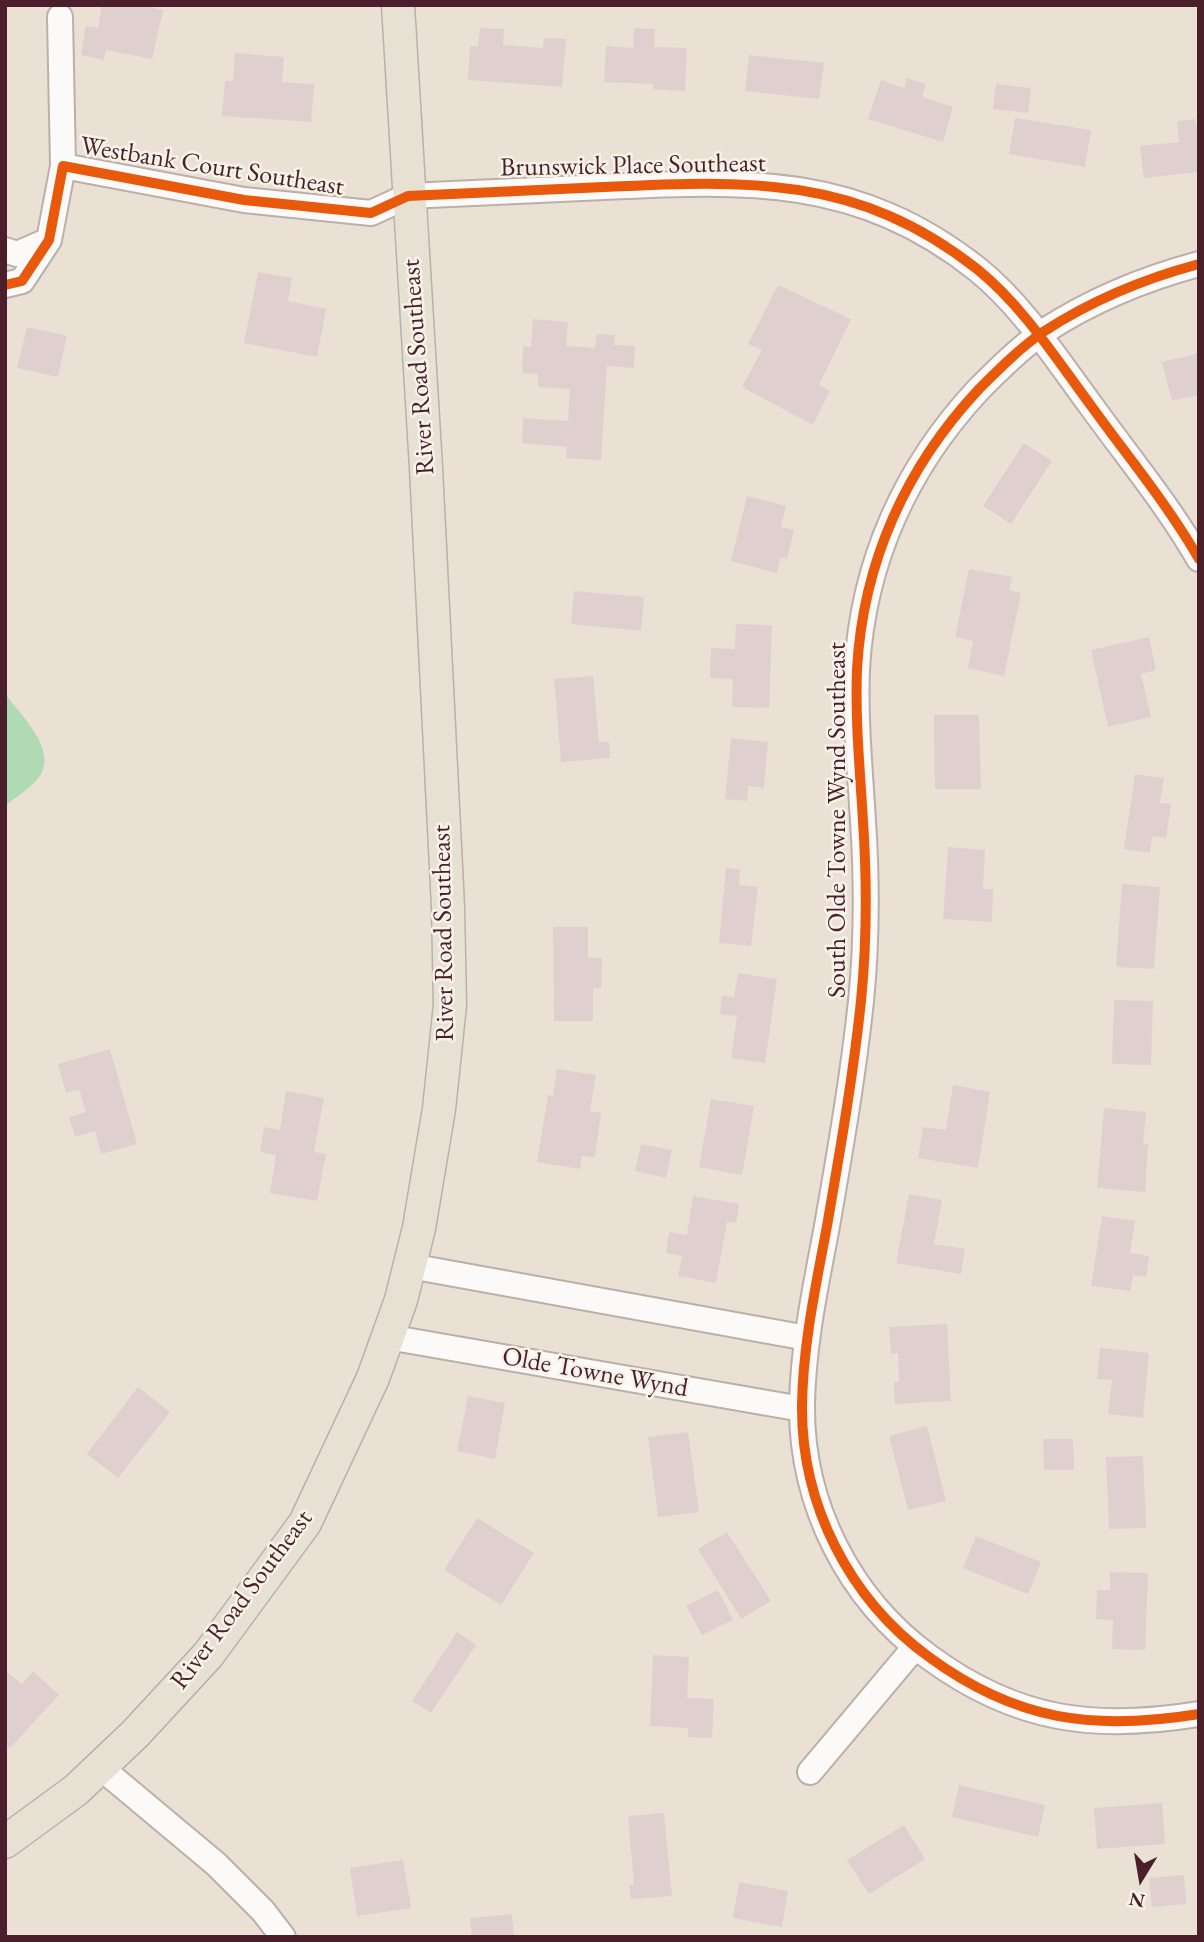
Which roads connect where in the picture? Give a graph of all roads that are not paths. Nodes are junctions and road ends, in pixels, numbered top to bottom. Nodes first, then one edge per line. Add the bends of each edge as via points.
1 (398, 5) edge
2 (60, 17) dead end
3 (63, 166) junction
4 (408, 196) junction
5 (49, 240) junction
6 (5, 250) edge
7 (1199, 264) edge
8 (5, 285) edge
9 (1039, 335) junction
10 (1199, 559) edge
11 (410, 1266) junction
12 (388, 1337) junction
13 (807, 1338) junction
14 (802, 1409) junction
15 (915, 1647) junction
16 (1199, 1714) edge
17 (100, 1767) junction
18 (810, 1772) dead end
19 (5, 1842) edge
20 (283, 1937) edge

1 - 4 main road, River Road Southeast
2 - 3 street, Westbank Court Southeast
3 - 4 street, Westbank Court Southeast via 244,200 371,213
3 - 5 street, Westbank Court Southeast
4 - 9 street, Brunswick Place Southeast via 721,183 821,193 872,208 948,248 979,271
4 - 11 main road, River Road Southeast via 426,468 450,1005 431,1167
5 - 6 street via 17,254
5 - 8 street, Westbank Court Southeast via 22,281
7 - 9 street, South Olde Towne Wynd Southeast via 1128,286
9 - 10 street, Brunswick Place Southeast
9 - 13 street, South Olde Towne Wynd Southeast via 962,407 919,466 883,538 864,604 857,711 866,888 861,999
11 - 12 main road, River Road Southeast
11 - 13 street
12 - 14 street, Olde Towne Wynd
12 - 17 main road, River Road Southeast via 305,1522 208,1655
13 - 14 street, South Olde Towne Wynd Southeast
14 - 15 street, South Olde Towne Wynd Southeast via 813,1486 826,1528 859,1589
15 - 16 street, South Olde Towne Wynd Southeast via 981,1690 1056,1717 1128,1722
15 - 18 street
17 - 19 main road, River Road Southeast
17 - 20 street via 216,1864

